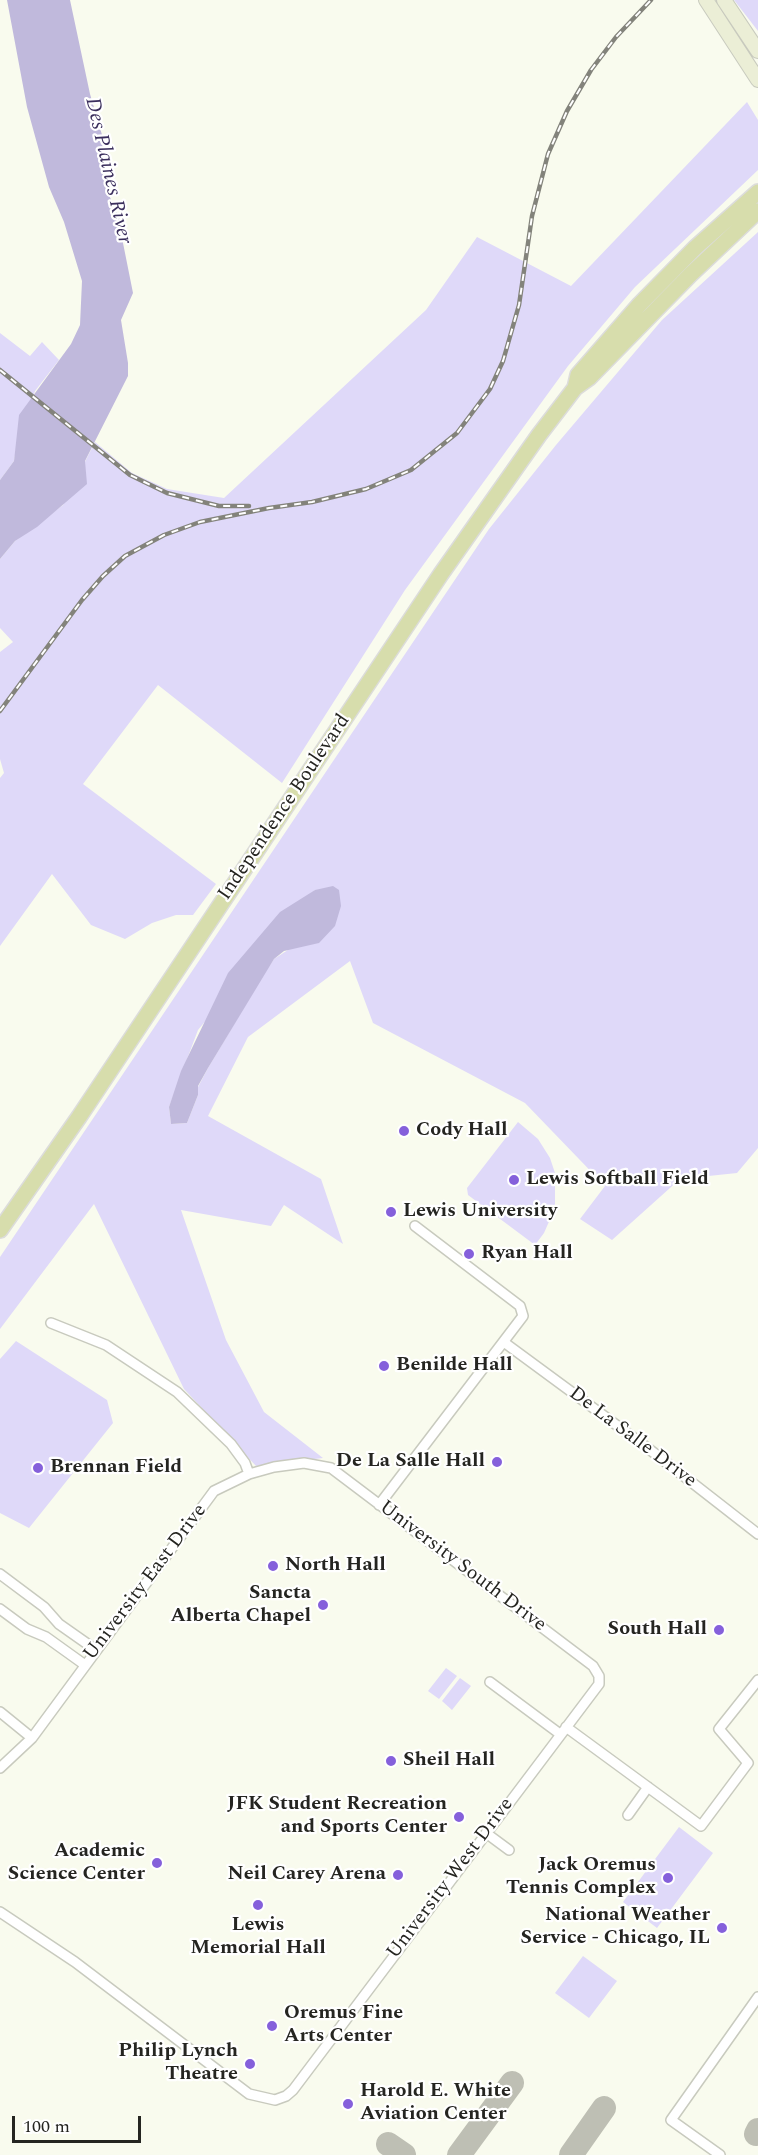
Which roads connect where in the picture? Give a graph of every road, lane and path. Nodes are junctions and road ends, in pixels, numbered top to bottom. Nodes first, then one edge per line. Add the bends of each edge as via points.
1 (724, 0) edge
2 (708, 2) edge
3 (758, 51) edge
4 (758, 80) edge
5 (758, 192) edge
6 (758, 211) edge
7 (575, 388) junction
8 (415, 1226) dead end
9 (0, 1230) edge
10 (51, 1323) dead end
11 (505, 1343) junction
12 (331, 1468) joint
13 (249, 1474) junction
14 (379, 1504) junction
15 (758, 1534) edge
16 (0, 1574) edge
17 (0, 1609) edge
18 (96, 1650) junction
19 (85, 1665) junction
20 (593, 1666) joint
21 (758, 1680) edge
22 (490, 1682) dead end
23 (0, 1712) edge
24 (563, 1730) junction
25 (32, 1738) junction
26 (0, 1768) edge
27 (648, 1787) junction
28 (628, 1815) dead end
29 (486, 1833) junction
30 (509, 1850) dead end
31 (0, 1912) edge
32 (758, 1997) edge
33 (720, 2155) edge

1 - 3 main road
2 - 4 main road
5 - 7 main road, Independence Boulevard via 640,304 583,369
6 - 7 main road, Independence Boulevard
7 - 9 main road, Independence Boulevard via 441,574
8 - 11 street via 520,1306 523,1316
10 - 13 street via 106,1345 177,1392 231,1444
11 - 14 street
11 - 15 street, De La Salle Drive
12 - 13 street, University East Drive via 304,1463
12 - 14 street, University South Drive
13 - 18 street, University East Drive via 214,1491
14 - 20 street, University South Drive
16 - 18 street
17 - 19 street
18 - 19 street, University East Drive
19 - 25 street, University East Drive
20 - 24 street, University West Drive via 599,1683
21 - 27 street via 719,1729 748,1763 701,1826
22 - 24 street
23 - 25 street
24 - 27 street
24 - 29 street, University West Drive
25 - 26 street, University East Drive
27 - 28 street
29 - 30 street
29 - 31 street, University West Drive via 293,2090 275,2100 242,2089 75,1962
32 - 33 street via 671,2121

